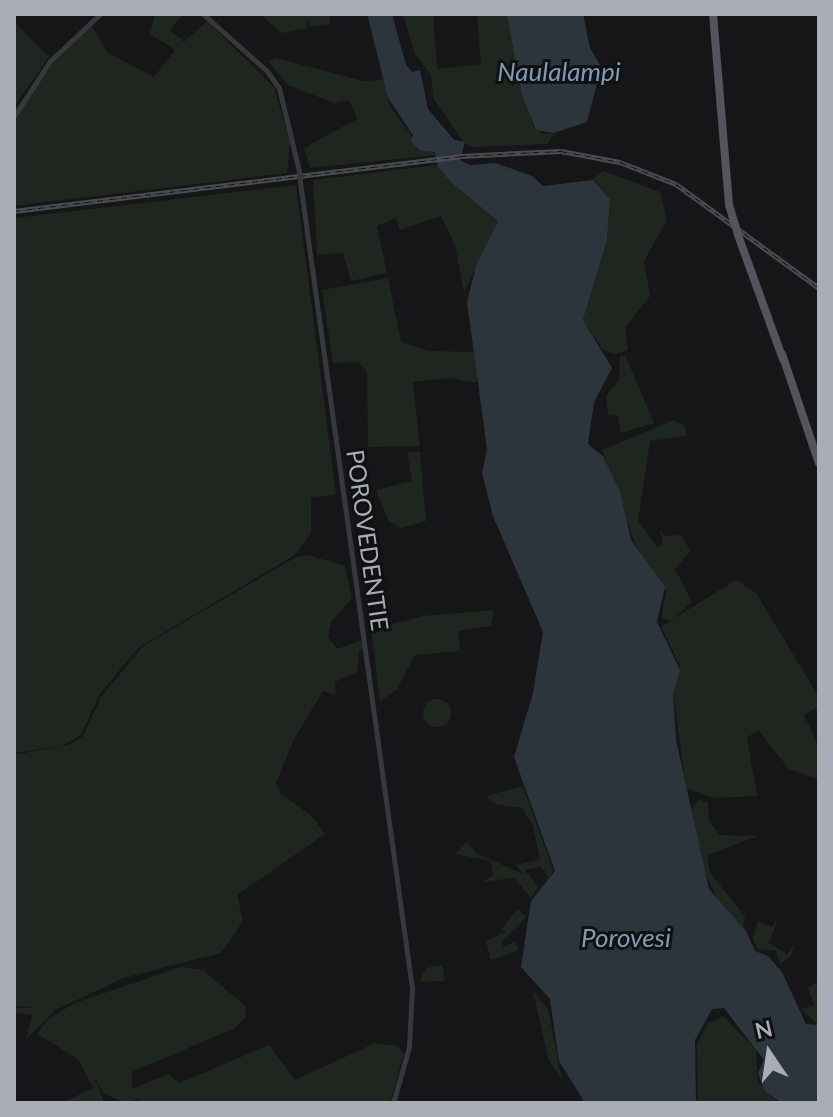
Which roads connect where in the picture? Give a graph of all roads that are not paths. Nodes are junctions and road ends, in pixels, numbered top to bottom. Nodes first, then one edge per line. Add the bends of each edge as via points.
1 (100, 14) edge
2 (203, 14) edge
3 (713, 14) edge
4 (14, 116) edge
5 (819, 463) edge
6 (393, 1103) edge

1 - 4 street via 50,61
2 - 6 street, POROVEDENTIE, bridge via 279,88 299,171 411,976 409,1047
3 - 5 main road, bridge via 729,205

